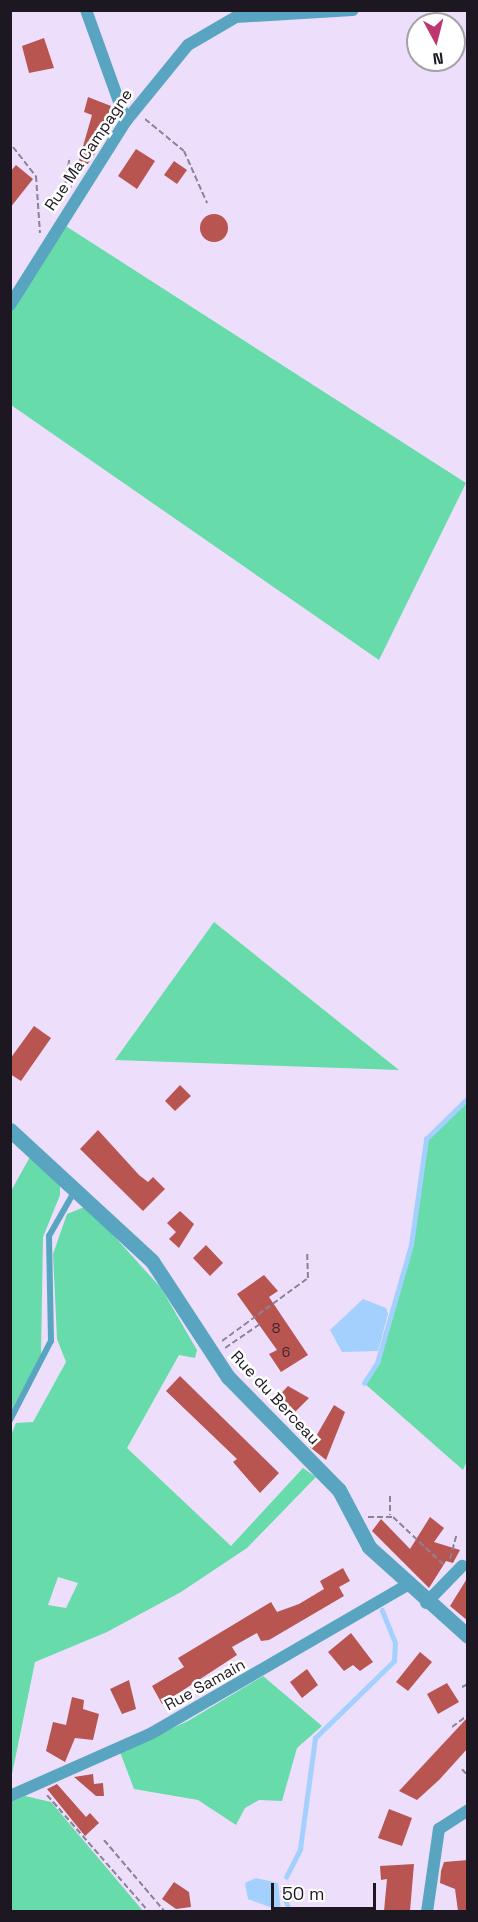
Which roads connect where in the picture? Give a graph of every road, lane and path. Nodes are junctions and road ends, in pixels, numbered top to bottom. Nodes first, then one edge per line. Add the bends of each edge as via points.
1 (86, 10) edge
2 (353, 10) edge
3 (130, 116) junction
4 (13, 147) dead end
5 (70, 157) dead end
6 (63, 199) dead end
7 (207, 203) dead end
8 (41, 253) junction
9 (10, 305) edge
10 (10, 1130) edge
11 (76, 1189) junction
12 (307, 1254) dead end
13 (260, 1324) dead end
14 (210, 1353) junction
15 (10, 1420) edge
16 (390, 1496) dead end
17 (390, 1515) junction
18 (355, 1520) junction
19 (462, 1566) dead end
20 (448, 1569) dead end
21 (406, 1586) junction
22 (426, 1603) junction
23 (468, 1636) edge
24 (468, 1684) edge
25 (462, 1688) dead end
26 (468, 1715) edge
27 (452, 1727) dead end
28 (462, 1769) dead end
29 (468, 1776) edge
30 (37, 1784) junction
31 (10, 1796) edge
32 (468, 1810) edge
33 (104, 1840) dead end
34 (149, 1911) edge
35 (165, 1911) edge
36 (427, 1911) edge

1 - 3 street
2 - 3 street, Rue Ma Campagne via 247,15 219,22 188,45
3 - 7 path via 184,151
3 - 8 street, Rue Ma Campagne
4 - 8 path via 38,180
5 - 6 path
8 - 9 street, Rue Ma Campagne
10 - 11 street, Rue du Berceau
11 - 14 street, Rue du Berceau via 171,1284
11 - 15 lane via 49,1236 51,1341
12 - 14 path via 312,1265 308,1278
13 - 14 path
14 - 18 street, Rue du Berceau via 252,1404 326,1475
16 - 17 path
17 - 18 path
17 - 20 path
18 - 21 street, Rue du Berceau via 369,1547
19 - 22 street
21 - 22 street, Rue du Berceau
21 - 30 street, Rue Samain via 152,1733
22 - 23 street, Rue du Berceau
24 - 25 path
26 - 27 path
28 - 29 path
30 - 31 street, Rue Samain
30 - 34 path
32 - 36 street via 439,1829
33 - 35 path

